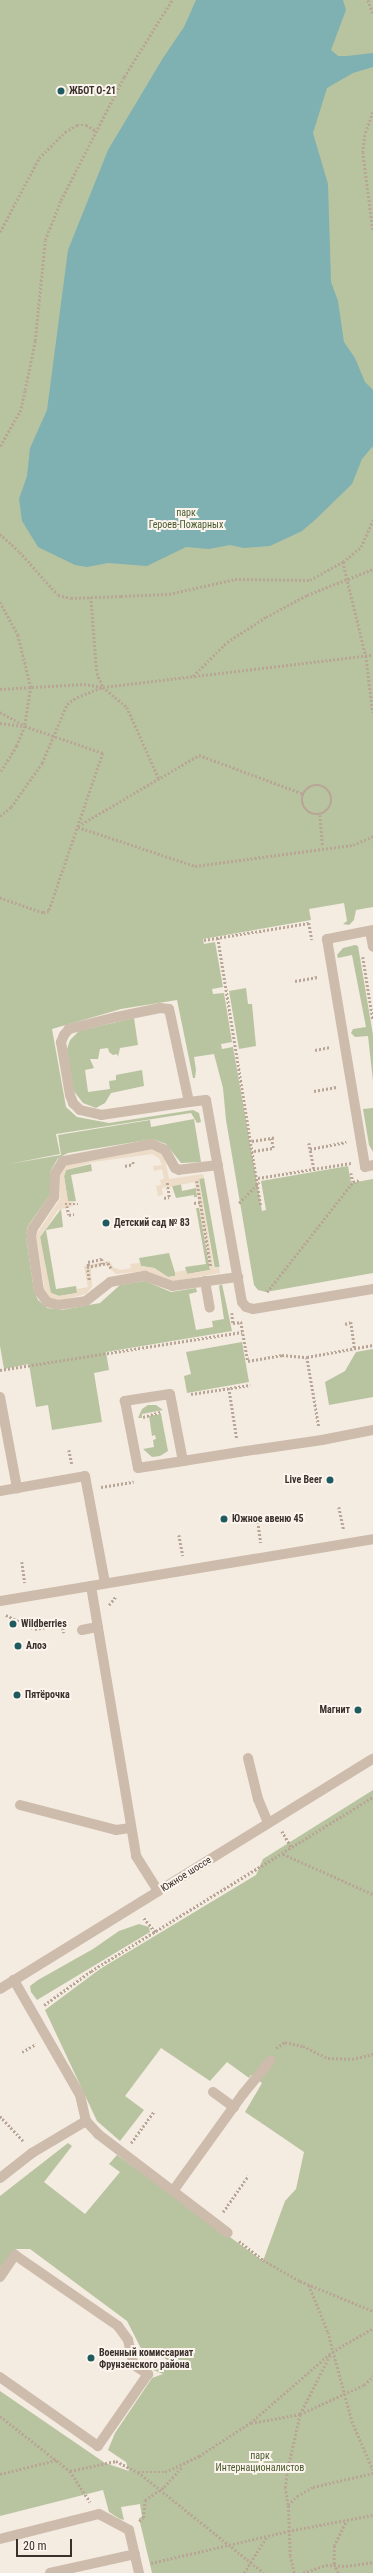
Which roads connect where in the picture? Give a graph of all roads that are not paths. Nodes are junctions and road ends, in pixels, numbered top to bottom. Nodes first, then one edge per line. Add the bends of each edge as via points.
1 (372, 930) edge
2 (373, 947) edge
3 (189, 1102) junction
4 (368, 1163) edge
5 (218, 1165) junction
6 (238, 1278) junction
7 (205, 1281) junction
8 (373, 1289) edge
9 (210, 1308) dead end
10 (0, 1397) edge
11 (373, 1430) edge
12 (183, 1461) junction
13 (17, 1488) junction
14 (0, 1491) edge
15 (373, 1539) edge
16 (105, 1583) junction
17 (91, 1586) junction
18 (0, 1601) edge
19 (98, 1627) junction
20 (82, 1630) dead end
21 (248, 1758) dead end
22 (373, 1759) edge
23 (20, 1805) dead end
24 (272, 1821) junction
25 (131, 1828) junction
26 (158, 1891) junction
27 (14, 1980) junction
28 (0, 1989) edge
29 (270, 2061) road end
30 (213, 2092) dead end
31 (234, 2107) junction
32 (86, 2121) junction
33 (0, 2178) edge
34 (173, 2191) junction
35 (228, 2232) road end
36 (0, 2277) edge
37 (0, 2377) edge
38 (0, 2539) edge
39 (135, 2554) junction
40 (142, 2569) edge
41 (50, 2573) edge

1 - 2 street
1 - 4 street via 327,939
3 - 3 street via 101,1115 80,1110 70,1095 61,1042 64,1035 70,1029 116,1017 160,1008 169,1009
3 - 5 street via 206,1100
5 - 6 street
5 - 7 street via 179,1170 175,1168 165,1150 152,1144 66,1159 55,1174 54,1198 31,1236 40,1291 44,1300 52,1304 86,1301 110,1282 145,1276 172,1286
6 - 7 street
6 - 8 street via 242,1302 246,1307 253,1309
7 - 9 street
10 - 13 street
11 - 12 street
12 - 12 street via 170,1394 125,1401 138,1468
13 - 14 street
13 - 16 street via 85,1476
15 - 16 street
16 - 17 street
17 - 18 street
17 - 19 street
19 - 20 street
19 - 25 street
21 - 24 street via 258,1799
22 - 24 street, Южное шоссе
23 - 25 street via 116,1830
24 - 26 street, Южное шоссе
25 - 26 street via 136,1856
26 - 27 street, Южное шоссе
27 - 28 street, Южное шоссе
27 - 32 street via 80,2095
29 - 31 street
30 - 31 street
31 - 34 street
32 - 33 street via 32,2153
32 - 34 street
34 - 35 street
36 - 37 street via 15,2255 118,2326 128,2340 134,2365 148,2374 98,2446
38 - 39 street via 99,2514 129,2530
39 - 40 street
39 - 41 street

